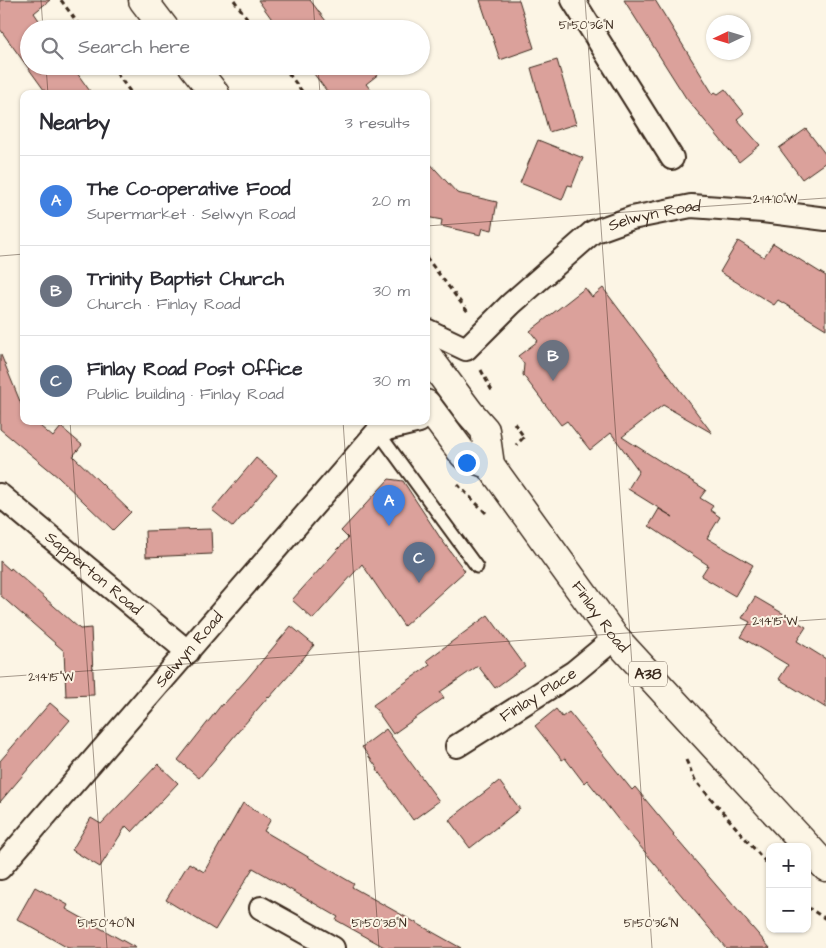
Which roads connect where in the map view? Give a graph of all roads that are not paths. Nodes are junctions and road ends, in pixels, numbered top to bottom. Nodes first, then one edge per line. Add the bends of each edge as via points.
1 (143, 0) edge
2 (573, 0) edge
3 (158, 20) edge
4 (201, 75) edge
5 (212, 90) edge
6 (672, 158) dead end
7 (826, 219) edge
8 (430, 332) edge
9 (430, 359) edge
10 (430, 419) edge
11 (376, 425) edge
12 (378, 425) edge
13 (490, 465) junction
14 (0, 496) edge
15 (477, 567) dead end
16 (615, 638) junction
17 (188, 652) junction
18 (457, 746) dead end
19 (826, 867) edge
20 (0, 868) edge
21 (260, 908) dead end
22 (333, 948) edge

1 - 3 highway
2 - 6 street
4 - 5 highway
7 - 8 street, Selwyn Road via 691,206 632,218 594,232 511,304 466,349
9 - 13 highway, A38 via 485,430
10 - 13 highway via 464,455
11 - 17 street, Selwyn Road
12 - 15 lane
13 - 16 highway, Finlay Road / A38
14 - 17 street, Sapperton Road
16 - 18 street, Finlay Place via 574,672
16 - 19 highway, Finlay Road / A38
17 - 20 street, Selwyn Road
21 - 22 street

